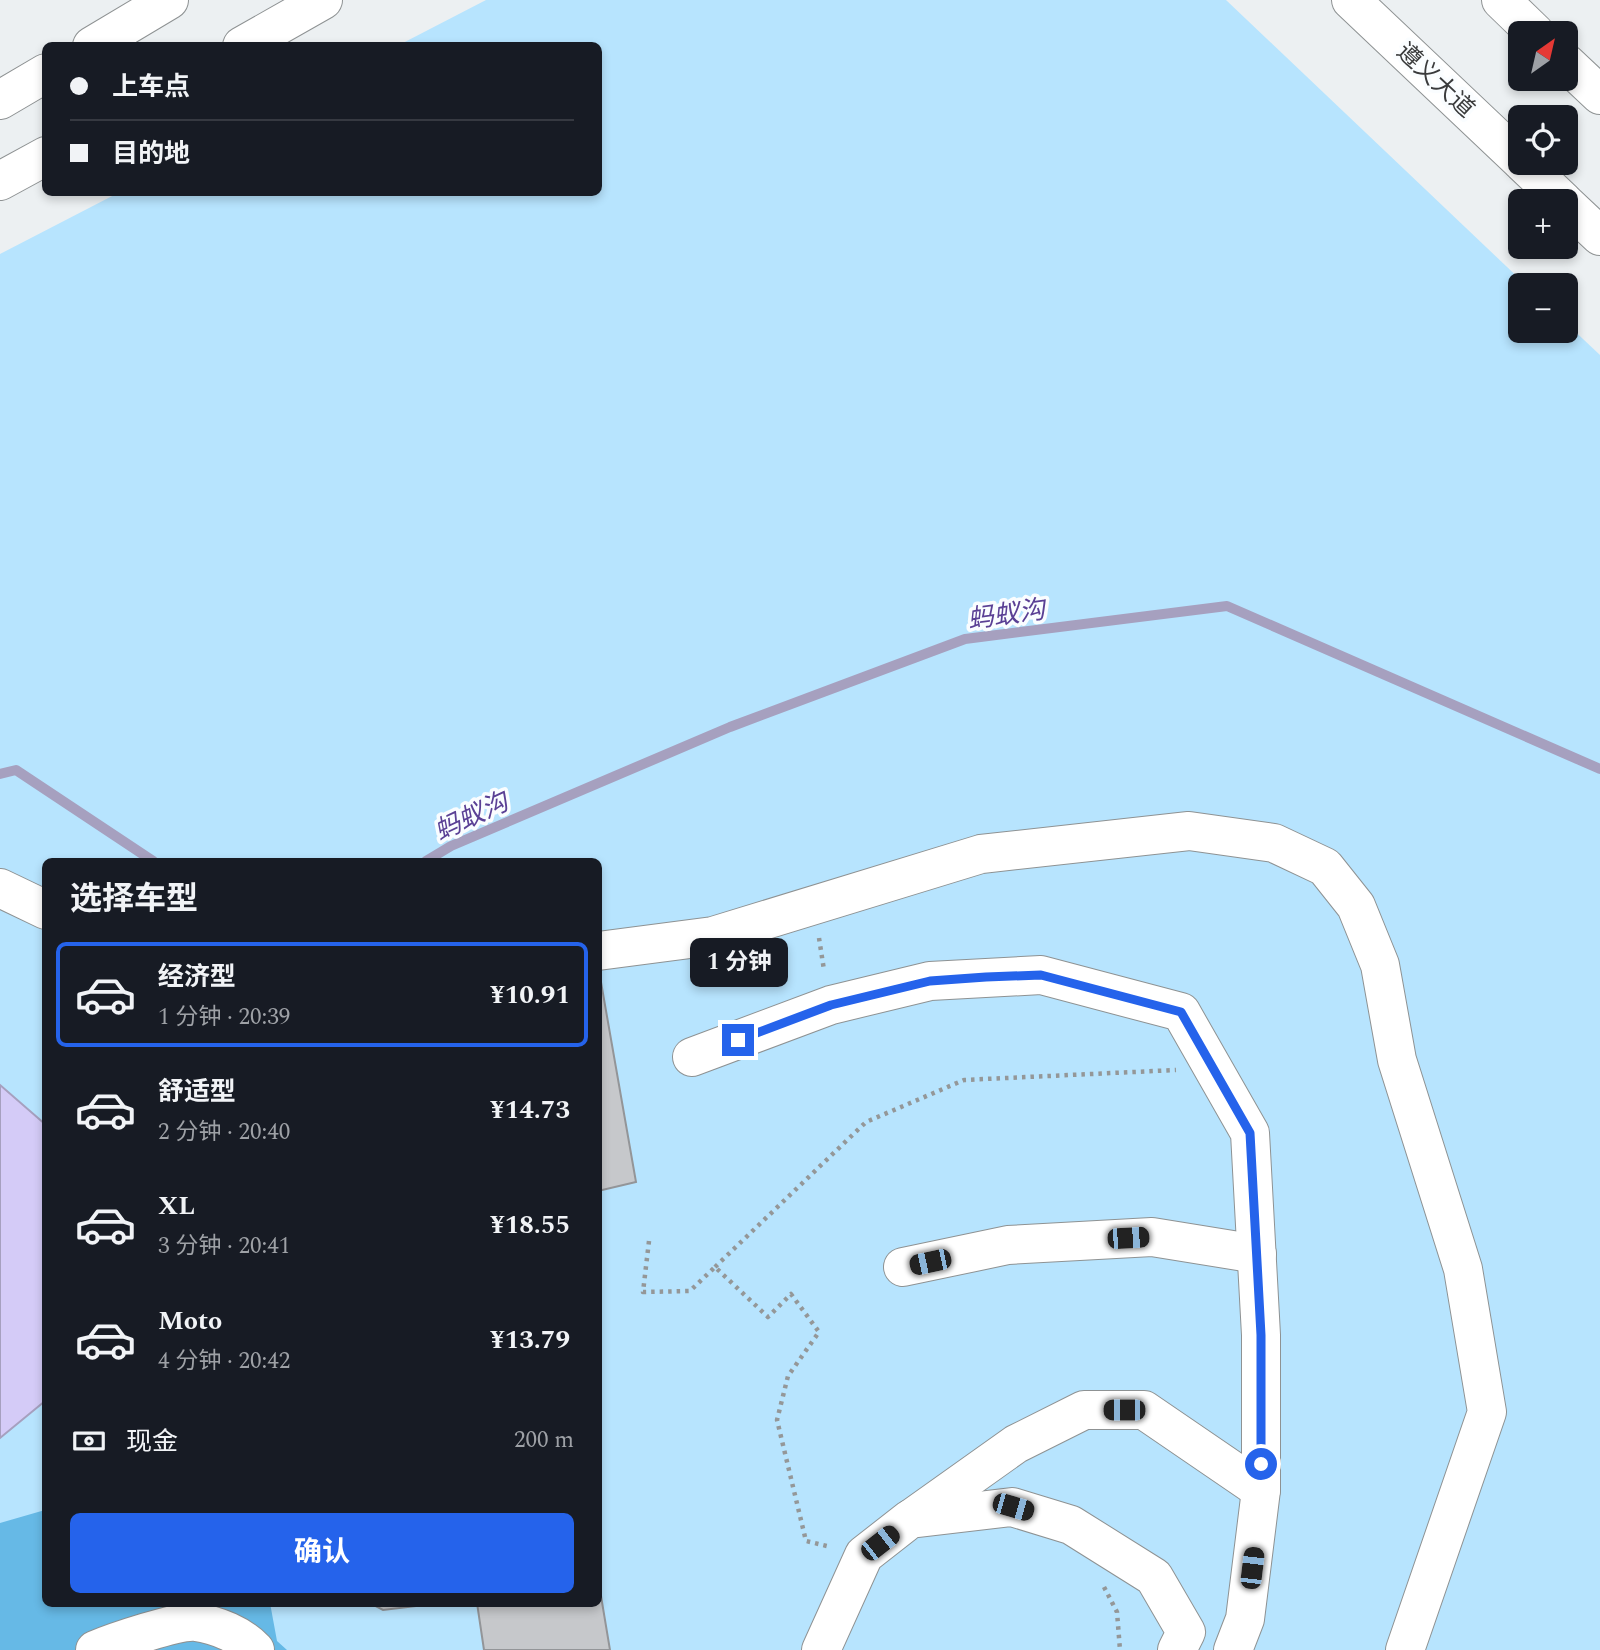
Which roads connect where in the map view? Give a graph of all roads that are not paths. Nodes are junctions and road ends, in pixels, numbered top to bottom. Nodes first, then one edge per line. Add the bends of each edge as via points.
1 (169, 0) edge
2 (323, 0) edge
3 (1351, 0) edge
4 (1501, 0) edge
5 (1523, 21) edge
6 (99, 42) edge
7 (249, 42) edge
8 (1578, 74) edge
9 (42, 75) edge
10 (1600, 95) edge
11 (0, 100) edge
12 (1508, 149) edge
13 (42, 158) edge
14 (1536, 175) edge
15 (0, 181) edge
16 (1550, 189) edge
17 (1578, 215) edge
18 (1600, 236) edge
19 (0, 888) edge
20 (42, 908) edge
21 (602, 950) edge
22 (692, 1057) dead end
23 (1257, 1254) junction
24 (903, 1267) dead end
25 (1261, 1490) junction
26 (910, 1519) junction
27 (95, 1650) edge
28 (255, 1650) edge
29 (821, 1650) edge
30 (1178, 1650) edge
31 (1233, 1650) edge
32 (1405, 1650) edge

1 - 6 main road
2 - 7 main road
3 - 12 main road, 遵义大道
4 - 5 main road
8 - 10 main road
9 - 11 main road
13 - 15 main road
14 - 16 main road, 遵义大道
17 - 18 main road, 遵义大道
19 - 20 main road
21 - 32 main road via 713,936 981,854 1189,831 1274,843 1325,867 1356,906 1380,965 1397,1060 1463,1269 1487,1412
22 - 23 main road via 831,1005 930,981 1041,975 1181,1012 1250,1133
23 - 24 main road via 1152,1237 1009,1245
23 - 25 main road
25 - 26 main road via 1144,1410 1084,1410 1016,1444
25 - 31 main road via 1245,1619
26 - 29 main road via 864,1555
26 - 30 main road via 1013,1507 1071,1525 1154,1577 1186,1632
27 - 28 main road via 195,1622 244,1637

